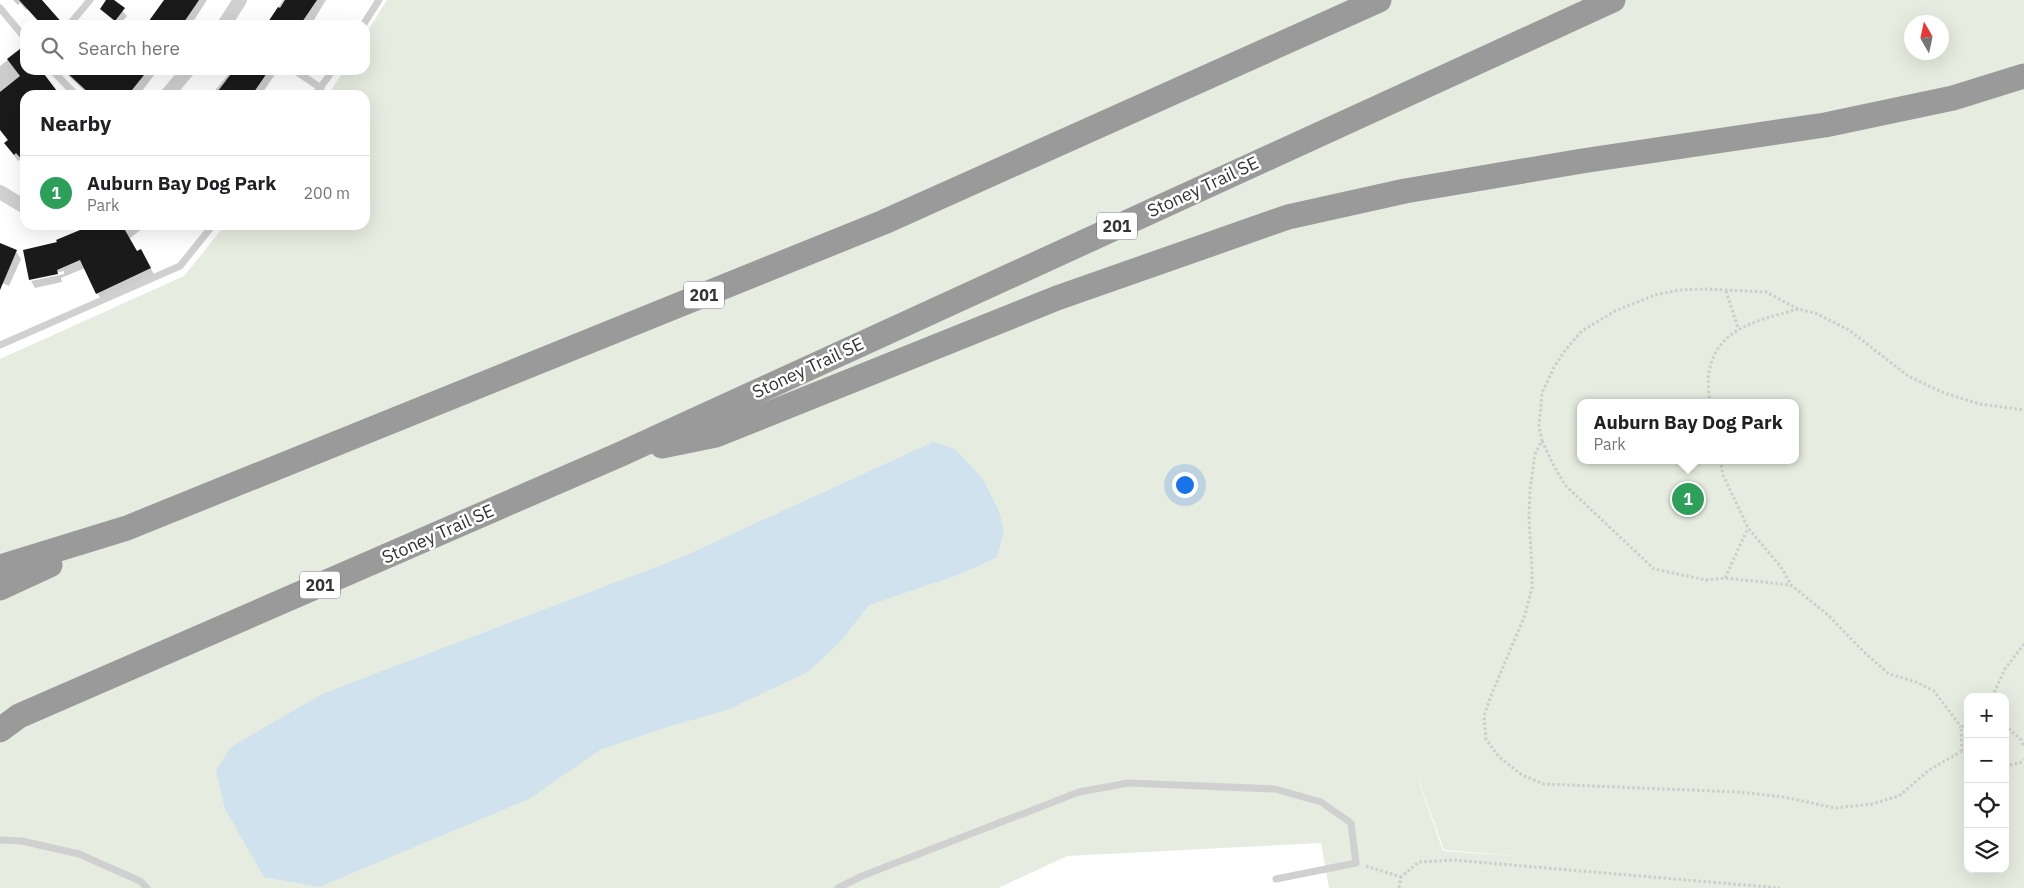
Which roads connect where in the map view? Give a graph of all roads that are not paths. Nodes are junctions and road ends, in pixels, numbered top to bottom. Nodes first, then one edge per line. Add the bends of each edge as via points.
1 (90, 0) edge
2 (240, 0) edge
3 (379, 0) edge
4 (1379, 0) edge
5 (1613, 0) edge
6 (0, 8) edge
7 (74, 20) edge
8 (228, 20) edge
9 (367, 20) edge
10 (20, 32) edge
11 (57, 75) edge
12 (184, 75) edge
13 (302, 75) edge
14 (330, 75) edge
15 (2024, 76) edge
16 (321, 88) joint
17 (71, 90) edge
18 (171, 90) edge
19 (0, 192) edge
20 (20, 204) edge
21 (208, 230) edge
22 (0, 345) edge
23 (621, 454) junction
24 (127, 528) junction
25 (0, 567) edge
26 (0, 588) edge
27 (6, 724) edge
28 (0, 840) edge
29 (1276, 879) dead end
30 (147, 888) edge
31 (838, 888) edge

1 - 7 lane
2 - 8 street
3 - 9 lane
4 - 24 highway, 201 via 884,222
5 - 23 highway, Stoney Trail SE / 201
6 - 10 lane
11 - 17 lane
12 - 18 street
13 - 16 lane
14 - 16 lane
15 - 23 highway via 1953,98 1825,125 1582,161 1414,190 1288,217 1057,298 716,435
19 - 20 street
21 - 22 lane via 180,266
23 - 27 highway, Stoney Trail SE / 201
24 - 25 highway, 201
24 - 26 highway
28 - 30 lane via 22,841 79,854
29 - 31 lane via 1356,863 1351,822 1321,802 1275,789 1128,783 1079,792

